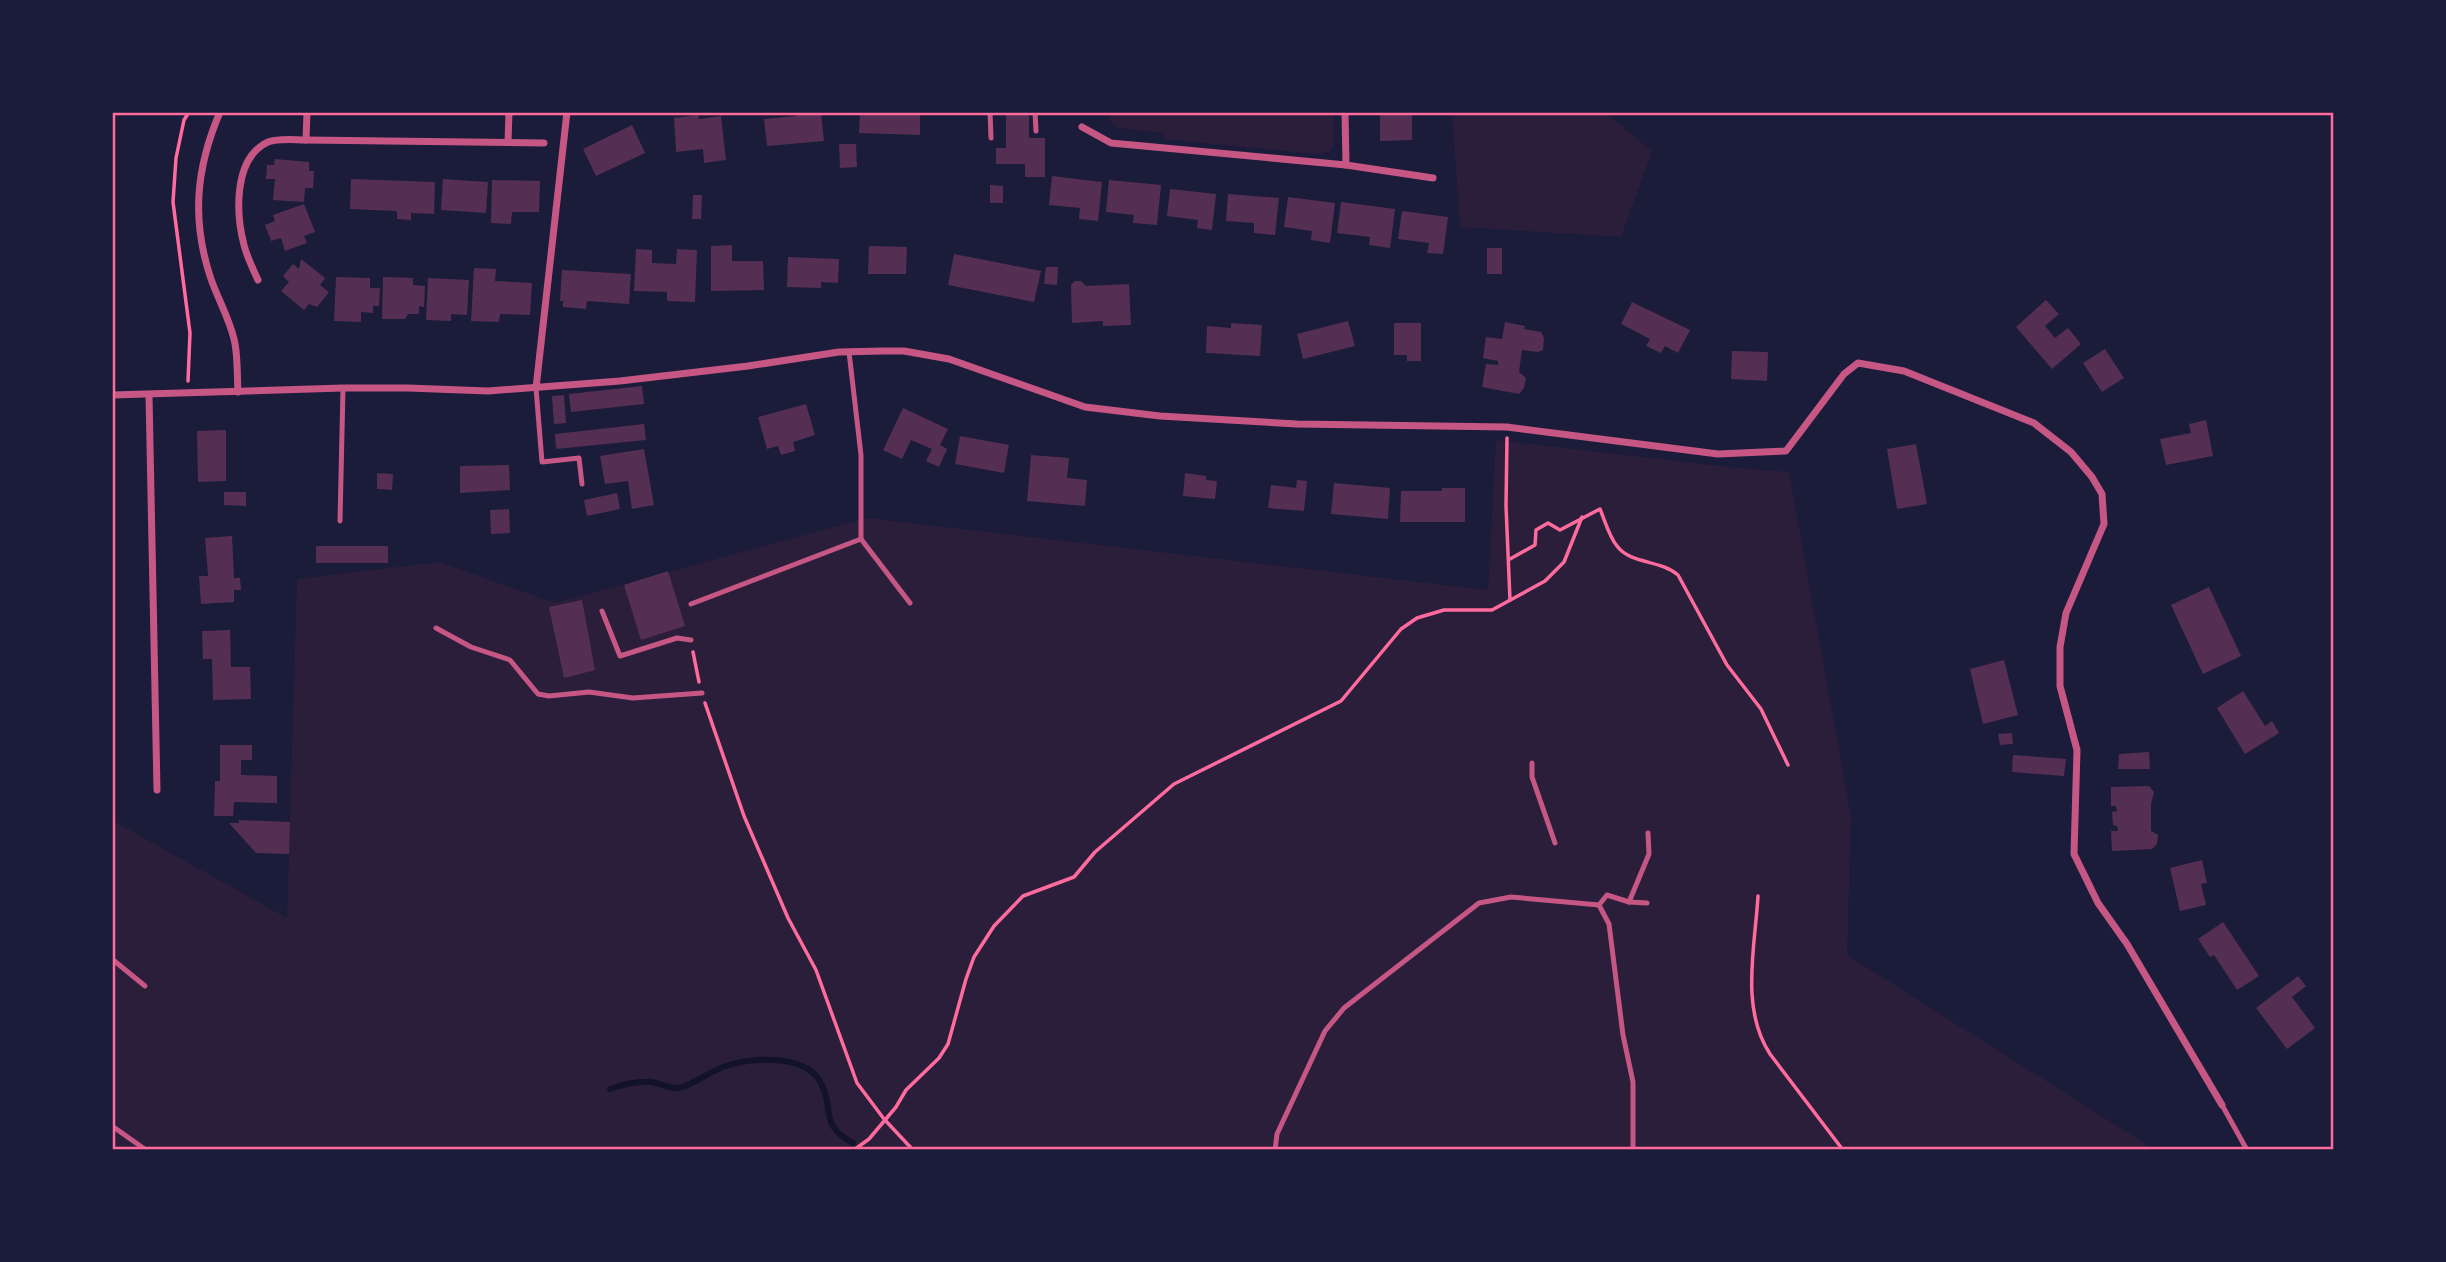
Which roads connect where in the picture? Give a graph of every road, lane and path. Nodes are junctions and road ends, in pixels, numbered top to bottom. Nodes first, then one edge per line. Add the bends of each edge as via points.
1 (189, 112) edge
2 (220, 112) edge
3 (307, 112) edge
4 (509, 112) edge
5 (566, 112) edge
6 (990, 112) edge
7 (1035, 112) edge
8 (1345, 112) edge
9 (1082, 127) dead end
10 (1036, 131) dead end
11 (991, 138) dead end
12 (306, 140) junction
13 (508, 142) junction
14 (544, 143) dead end
15 (1346, 165) junction
16 (1433, 178) dead end
17 (258, 280) dead end
18 (849, 352) junction
19 (536, 387) junction
20 (343, 388) junction
21 (238, 392) junction
22 (112, 394) edge
23 (188, 394) junction
24 (149, 395) junction
25 (1507, 428) junction
26 (582, 484) dead end
27 (1583, 517) junction
28 (340, 521) dead end
29 (861, 540) junction
30 (1510, 559) junction
31 (1510, 600) junction
32 (909, 603) dead end
33 (691, 604) dead end
34 (602, 611) dead end
35 (436, 628) dead end
36 (691, 640) joint
37 (702, 693) junction
38 (1532, 763) dead end
39 (1788, 765) dead end
40 (158, 790) dead end
41 (1648, 833) dead end
42 (1555, 843) dead end
43 (1758, 896) dead end
44 (1629, 902) junction
45 (1647, 903) dead end
46 (1599, 905) junction
47 (112, 959) edge
48 (145, 986) dead end
49 (2222, 1105) joint
50 (884, 1119) junction
51 (112, 1126) edge
52 (146, 1150) edge
53 (854, 1150) edge
54 (913, 1150) edge
55 (1275, 1150) edge
56 (1633, 1150) edge
57 (1843, 1150) edge
58 (2247, 1150) edge

1 - 23 path via 176,158 173,202 190,332
2 - 21 street via 202,160 199,222 211,278 235,342
3 - 12 street
4 - 13 street
5 - 19 street
6 - 11 lane
7 - 10 lane
8 - 15 street
9 - 15 street via 1111,143
12 - 13 street
12 - 17 street via 267,143 251,156 243,174 239,194 244,245
13 - 14 street
15 - 16 street
18 - 19 street
18 - 25 street via 904,351 949,359 1068,403 1148,415 1297,424
18 - 29 lane via 861,456
19 - 20 street via 488,391
19 - 26 lane via 542,462 579,458
20 - 21 street
20 - 28 lane
21 - 23 street
22 - 24 street
23 - 24 street
24 - 40 street
25 - 30 path
25 - 49 street via 1718,454 1786,451 1844,374 1858,363 1904,371 2034,424 2071,452 2102,494 2104,524 2066,612 2060,647 2060,686 2077,750 2074,854 2098,903
27 - 30 path via 1560,530 1548,523 1536,530 1535,545
27 - 31 path via 1564,562 1545,581
27 - 39 path via 1600,509 1617,547 1678,575 1727,665 1761,709
29 - 32 lane
29 - 33 lane
30 - 31 path
31 - 50 path via 1492,610 1444,610 1417,618 1401,629 1341,701 1174,784 1074,877 1023,896 994,926 974,957 948,1044
34 - 36 lane via 620,656 677,638
35 - 37 lane via 471,647 510,660 538,694 589,692 633,698
36 - 37 path
37 - 50 path via 744,816 816,970 857,1083
38 - 42 lane via 1532,778
41 - 44 lane via 1649,854
43 - 57 path via 1751,997 1761,1041
44 - 45 lane
44 - 46 lane via 1607,895
46 - 55 lane via 1511,897 1479,903 1344,1008 1325,1031 1277,1134
46 - 56 lane via 1609,924 1633,1082
47 - 48 lane
49 - 58 lane
50 - 53 path
50 - 54 path
51 - 52 lane

